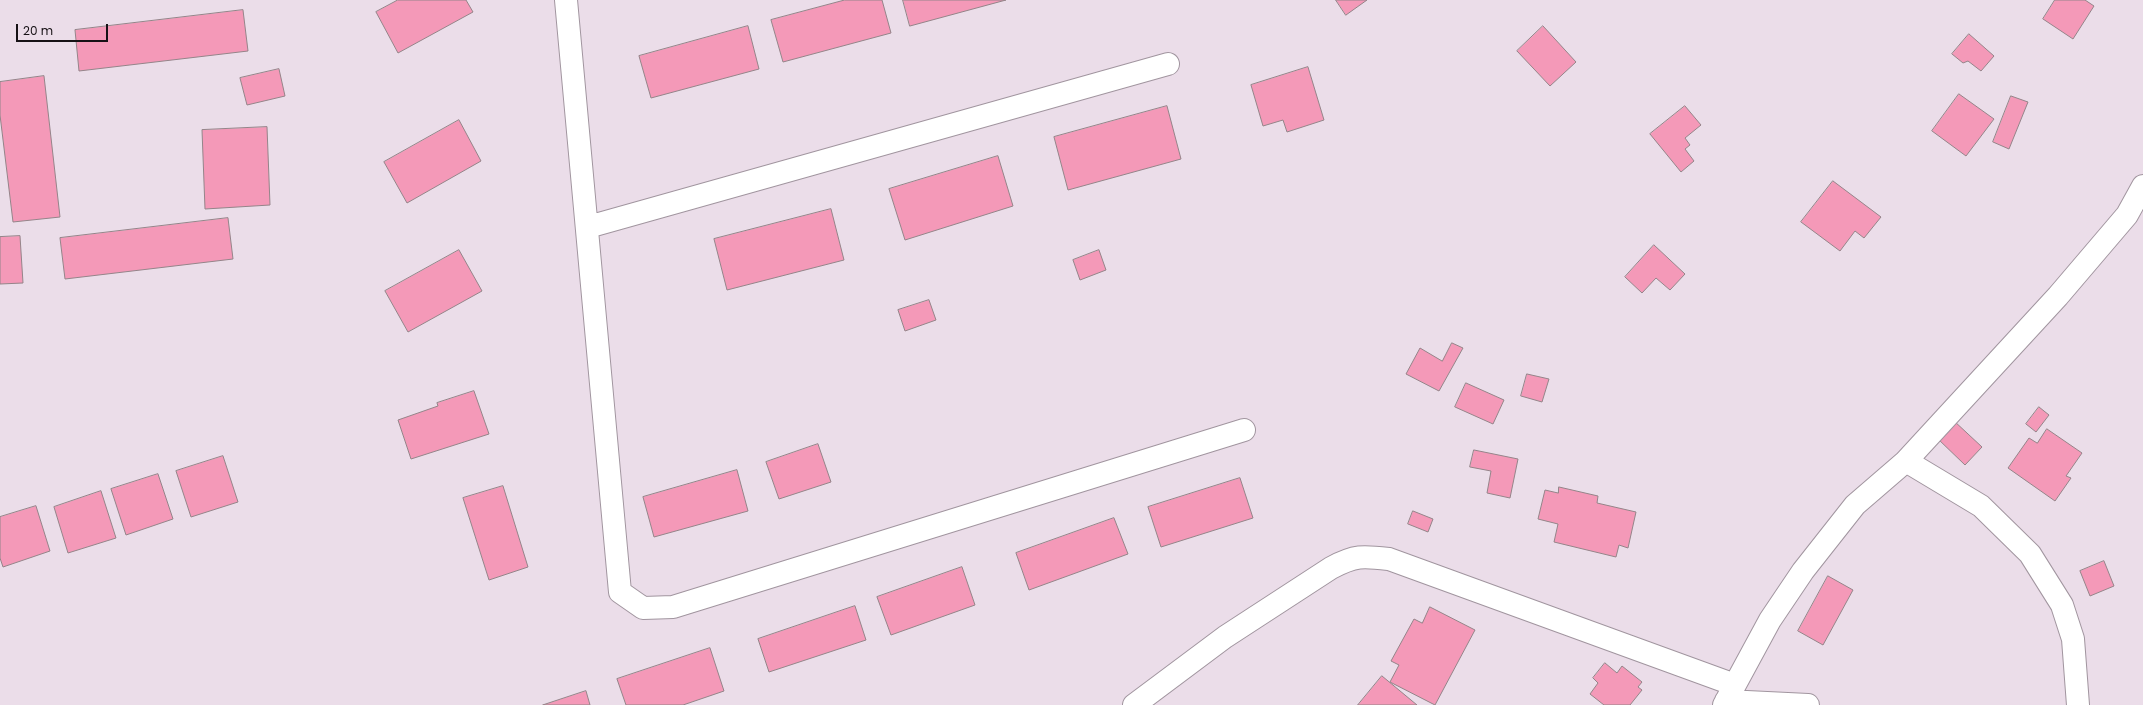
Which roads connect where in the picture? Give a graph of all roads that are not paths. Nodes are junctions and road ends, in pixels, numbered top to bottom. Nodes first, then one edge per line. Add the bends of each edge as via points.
1 (566, 0) edge
2 (1168, 64) dead end
3 (2143, 186) edge
4 (588, 227) junction
5 (1244, 430) dead end
6 (1906, 461) junction
7 (1728, 697) edge
8 (1134, 705) edge
9 (1808, 705) edge
10 (2078, 705) edge

1 - 4 street
2 - 4 street
3 - 6 street via 2127,215 2058,296
4 - 5 street via 620,592 643,608 674,607
6 - 7 street via 1855,505 1803,571 1770,620
6 - 10 street via 1981,506 2030,554 2062,605 2073,639
7 - 8 street via 1389,559 1360,556 1331,568 1225,637
7 - 9 street

